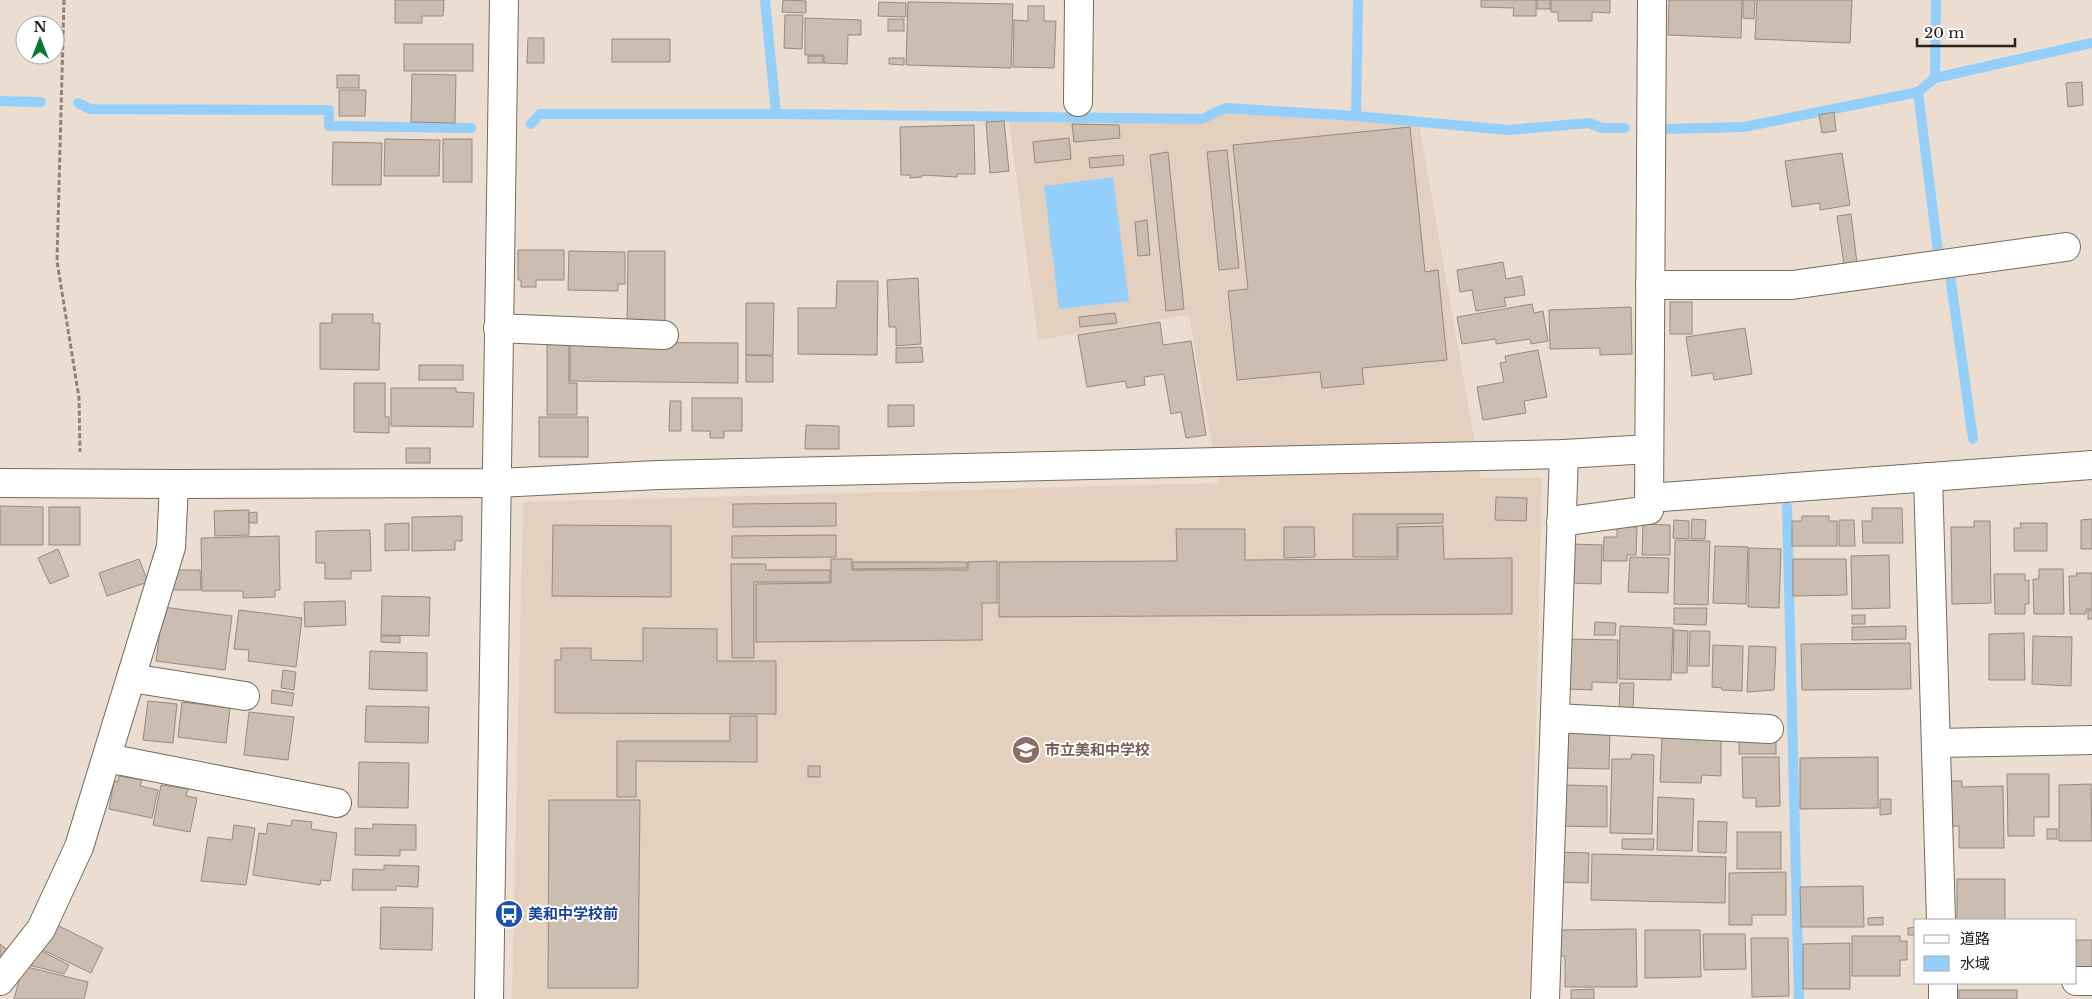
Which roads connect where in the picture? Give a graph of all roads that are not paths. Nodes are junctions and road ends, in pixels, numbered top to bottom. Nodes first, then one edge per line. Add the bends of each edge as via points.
1 (504, 0) edge
2 (1079, 0) edge
3 (1652, 0) edge
4 (1078, 102) dead end
5 (2066, 247) dead end
6 (1650, 286) junction
7 (498, 328) junction
8 (664, 335) dead end
9 (1649, 449) junction
10 (1564, 454) junction
11 (2092, 464) edge
12 (1928, 477) junction
13 (0, 483) edge
14 (496, 483) junction
15 (174, 484) junction
16 (1649, 498) junction
17 (1561, 522) junction
18 (131, 678) junction
19 (245, 696) dead end
20 (1555, 718) junction
21 (1769, 729) dead end
22 (2092, 740) edge
23 (1937, 743) junction
24 (107, 758) junction
25 (337, 803) dead end
26 (1941, 919) edge
27 (0, 981) edge
28 (2077, 981) edge
29 (2092, 981) edge
30 (1942, 984) edge
31 (489, 999) edge
32 (1545, 999) edge
33 (1943, 999) edge

1 - 7 street
2 - 4 street
3 - 6 street
5 - 6 street via 1792,286
6 - 9 street
7 - 8 street
7 - 14 street
9 - 10 street
9 - 16 street
10 - 14 street via 658,475
10 - 17 street
11 - 12 street
12 - 16 street
12 - 23 street
13 - 15 street
14 - 15 street
14 - 31 street
15 - 18 street via 171,547
16 - 17 street via 1649,510
17 - 20 street
18 - 19 street
18 - 24 street
20 - 21 street
20 - 32 street
22 - 23 street
23 - 26 street
24 - 25 street
24 - 27 street via 79,847 41,929
28 - 29 street
30 - 33 street

